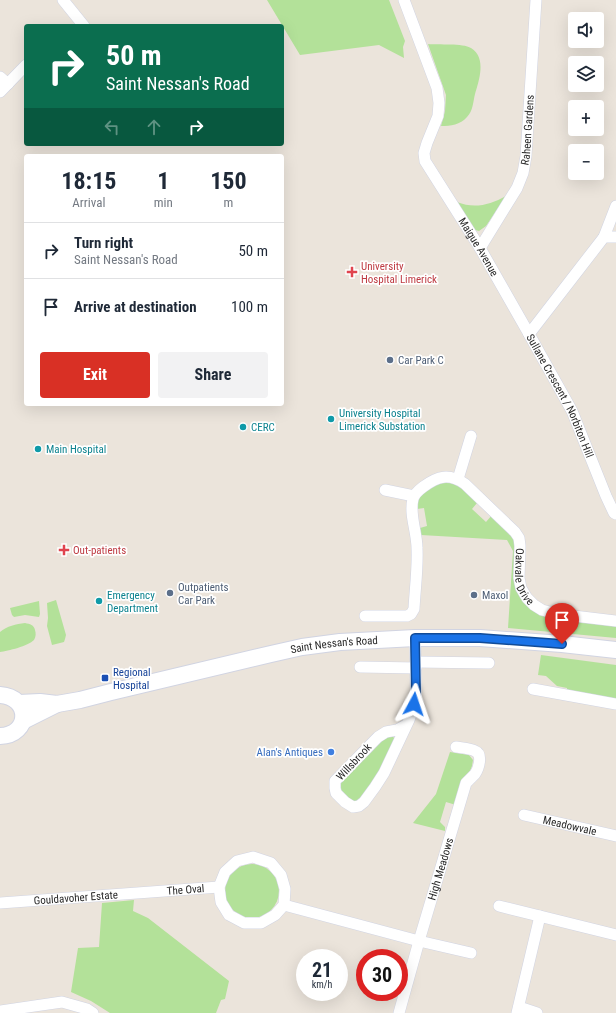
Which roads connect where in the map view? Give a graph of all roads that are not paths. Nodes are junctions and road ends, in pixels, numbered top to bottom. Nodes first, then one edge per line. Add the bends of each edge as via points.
1 (63, 0) edge
2 (404, 0) edge
3 (536, 0) edge
4 (82, 24) edge
5 (24, 67) edge
6 (3, 84) edge
7 (616, 206) edge
8 (604, 237) junction
9 (616, 237) edge
10 (480, 248) junction
11 (529, 334) junction
12 (471, 436) dead end
13 (458, 479) junction
14 (385, 490) dead end
15 (414, 496) junction
16 (616, 514) edge
17 (365, 616) dead end
18 (616, 621) edge
19 (415, 638) junction
20 (616, 650) edge
21 (489, 663) dead end
22 (416, 665) junction
23 (360, 667) dead end
24 (533, 689) dead end
25 (0, 696) edge
26 (19, 703) junction
27 (57, 704) junction
28 (616, 704) edge
29 (23, 721) junction
30 (406, 725) junction
31 (0, 736) edge
32 (456, 747) dead end
33 (524, 815) dead end
34 (616, 836) edge
35 (219, 887) junction
36 (151, 891) joint
37 (0, 903) edge
38 (284, 905) junction
39 (499, 906) dead end
40 (540, 916) junction
41 (616, 935) edge
42 (419, 941) junction
43 (471, 952) dead end
44 (518, 1010) edge
45 (2, 1012) edge
46 (93, 1013) edge
47 (399, 1013) edge
48 (537, 1013) edge

1 - 4 street
2 - 10 street, Maigue Avenue via 437,88 439,103 438,116 426,143 425,161
3 - 10 street, Raheen Gardens via 523,173
5 - 6 street
7 - 8 street, Sullane Crescent / Norbiton Hill
8 - 9 street
8 - 11 street, Sullane Crescent / Norbiton Hill
10 - 11 street, Maigue Avenue
11 - 16 street, Sullane Crescent / Norbiton Hill via 572,411 606,496
12 - 13 street
13 - 15 street via 437,478
13 - 18 street, Oakvale Drive via 519,538 521,588 534,605 557,614
14 - 15 street
15 - 17 street via 412,507 418,547 414,609 407,616
19 - 20 main road, Saint Nessan's Road via 480,638
19 - 22 street, Willsbrook
19 - 27 main road, Saint Nessan's Road via 302,647
21 - 22 street
22 - 23 street
22 - 30 street, Willsbrook via 416,695
24 - 28 street
25 - 26 main road via 8,696
26 - 27 main road, Saint Nessan's Road
26 - 29 main road
27 - 29 main road, Saint Nessan's Road
29 - 31 main road via 14,733
30 - 30 street, Willsbrook via 384,773 368,797 359,806 353,807 345,802 336,793 335,781 378,737
32 - 42 street, High Meadows via 478,752 478,768 466,784
33 - 34 street, Meadowvale
35 - 36 street, The Oval
35 - 38 street, The Oval via 221,902 229,915 244,923 261,923 275,915
35 - 38 street, The Oval via 225,872 237,861 253,857 271,863 281,875 285,889
36 - 37 street, Gouldavoher Estate
38 - 42 street
39 - 40 street
40 - 41 street
40 - 44 street
42 - 43 street
42 - 47 street, High Meadows
44 - 48 street
45 - 46 street via 62,1002

